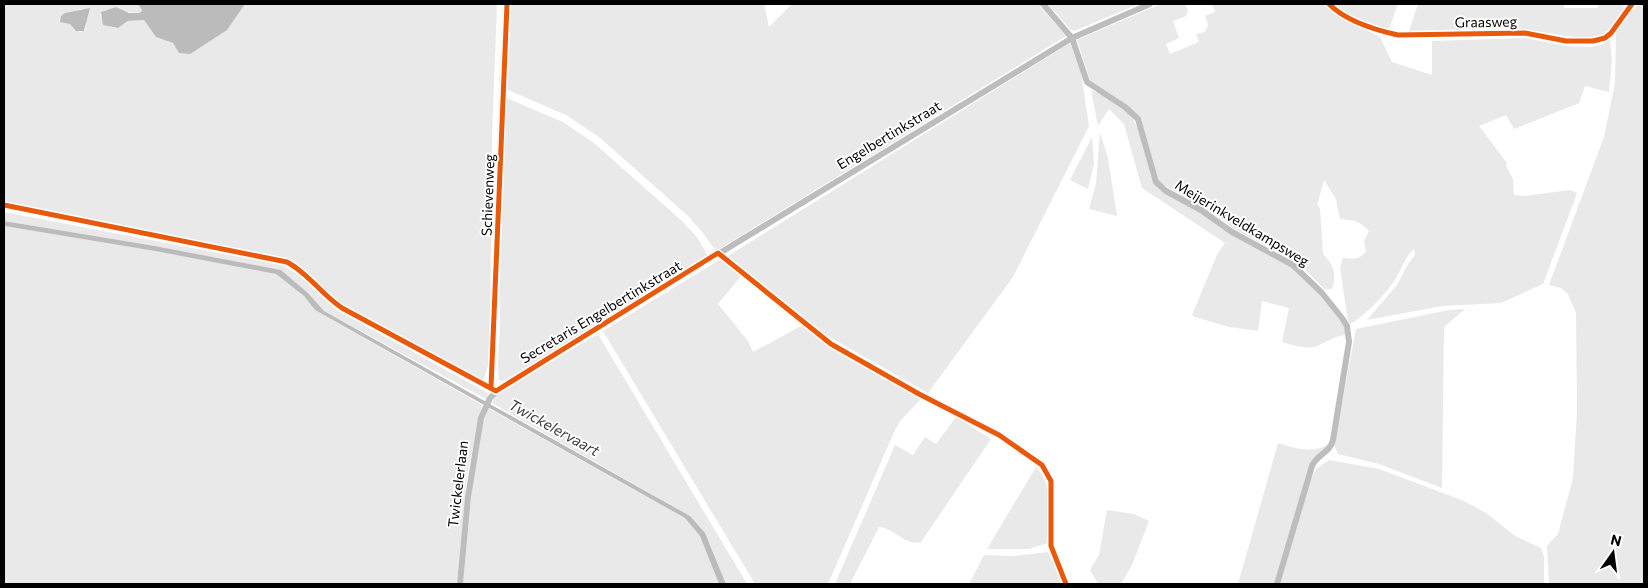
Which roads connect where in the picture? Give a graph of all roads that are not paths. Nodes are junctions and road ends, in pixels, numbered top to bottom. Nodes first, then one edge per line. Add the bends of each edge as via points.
1 (1043, 4) edge
2 (1150, 4) edge
3 (1329, 4) edge
4 (1632, 4) edge
5 (1072, 38) junction
6 (718, 253) joint
7 (496, 391) joint
8 (460, 584) edge
9 (1277, 584) edge

1 - 5 street
2 - 5 street, Engelbertinkstraat
3 - 4 street, Graasweg via 1349,18 1398,35 1525,33 1585,42 1600,40 1612,33
5 - 6 street, Engelbertinkstraat
5 - 9 street, Meijerinkveldkampsweg via 1087,82 1126,107 1138,119 1156,182 1232,232 1294,265 1322,293 1347,326 1348,353 1332,446 1314,461
6 - 7 street, Secretaris Engelbertinkstraat
7 - 8 street, Twickelerlaan via 485,407 479,426

